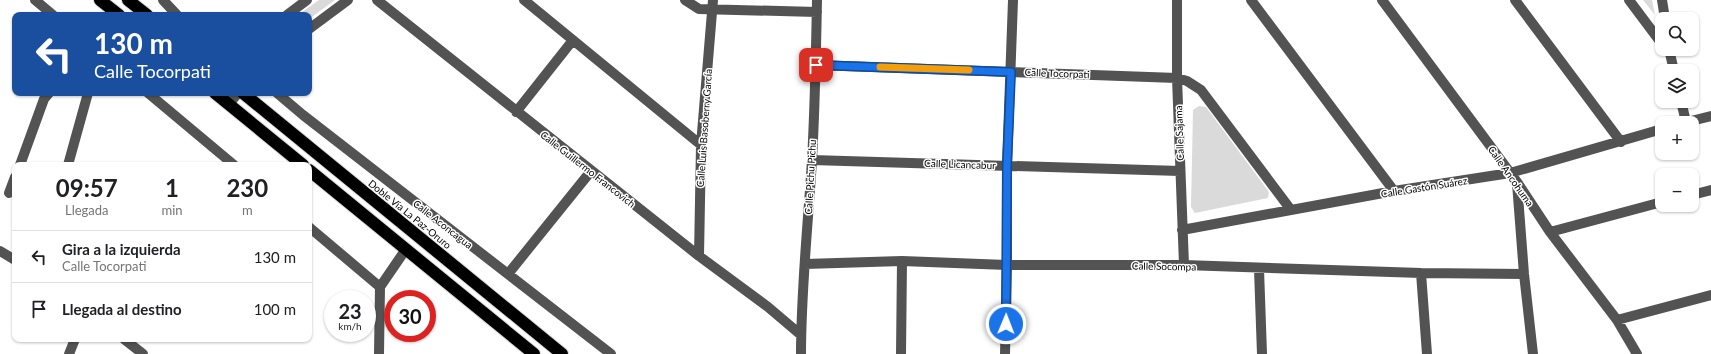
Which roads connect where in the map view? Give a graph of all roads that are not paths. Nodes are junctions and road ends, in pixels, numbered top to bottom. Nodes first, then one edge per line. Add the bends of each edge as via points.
1 (35, 0) edge
2 (100, 0) edge
3 (128, 0) edge
4 (162, 0) edge
5 (307, 0) edge
6 (348, 0) edge
7 (377, 0) edge
8 (524, 0) edge
9 (685, 0) edge
10 (817, 0) edge
11 (1013, 0) edge
12 (1177, 0) edge
13 (1251, 0) edge
14 (1382, 0) edge
15 (1515, 0) edge
16 (1629, 0) edge
17 (1662, 0) edge
18 (713, 5) edge
19 (49, 12) edge
20 (115, 12) edge
21 (143, 12) edge
22 (174, 12) edge
23 (291, 12) edge
24 (817, 12) junction
25 (1664, 12) edge
26 (312, 28) edge
27 (1655, 35) edge
28 (573, 40) junction
29 (816, 65) junction
30 (1011, 72) junction
31 (1178, 78) junction
32 (46, 96) edge
33 (87, 96) edge
34 (152, 96) edge
35 (219, 96) edge
36 (236, 96) edge
37 (247, 96) edge
38 (281, 96) edge
39 (229, 104) junction
40 (516, 112) junction
41 (1711, 116) edge
42 (1699, 119) edge
43 (1655, 131) edge
44 (1621, 142) junction
45 (702, 145) junction
46 (812, 160) junction
47 (21, 162) edge
48 (69, 162) edge
49 (230, 162) edge
50 (299, 162) edge
51 (1007, 165) junction
52 (592, 171) junction
53 (1180, 171) junction
54 (312, 172) edge
55 (1510, 173) junction
56 (1517, 182) junction
57 (12, 185) edge
58 (1711, 190) edge
59 (1394, 191) junction
60 (9, 193) dead end
61 (1699, 193) edge
62 (1655, 204) edge
63 (1291, 210) junction
64 (312, 230) edge
65 (1182, 230) junction
66 (1550, 232) junction
67 (406, 249) junction
68 (0, 252) edge
69 (698, 256) junction
70 (12, 258) edge
71 (902, 261) junction
72 (805, 264) junction
73 (1007, 265) junction
74 (1184, 265) junction
75 (1259, 269) junction
76 (508, 274) junction
77 (1421, 274) junction
78 (1524, 274) junction
79 (380, 287) junction
80 (1711, 295) edge
81 (1617, 320) junction
82 (801, 335) junction
83 (75, 342) edge
84 (128, 342) edge
85 (69, 354) edge
86 (143, 354) edge
87 (379, 354) edge
88 (534, 354) edge
89 (562, 354) edge
90 (610, 354) edge
91 (802, 354) edge
92 (901, 354) edge
93 (1005, 354) edge
94 (1262, 354) edge
95 (1427, 354) edge
96 (1533, 354) edge
97 (1637, 354) edge

1 - 19 street
2 - 20 highway
3 - 21 highway
4 - 22 street
5 - 23 street
6 - 26 street
7 - 40 street, Calle Guillermo Francovich
8 - 28 street
9 - 18 street via 699,9
10 - 24 street, Calle Pichu Pichu
11 - 30 street
12 - 31 street, Calle Sajama
13 - 59 street
14 - 55 street, Calle Ancohuma
15 - 44 street
16 - 27 street
17 - 25 street
18 - 24 street
18 - 45 street, Calle Luis Basoberry García
24 - 29 street, Calle Pichu Pichu
28 - 40 street
28 - 45 street
29 - 30 street, Calle Tocorpati
29 - 46 street, Calle Pichu Pichu
30 - 31 street, Calle Tocorpati
30 - 51 street
31 - 53 street, Calle Sajama
31 - 63 street via 1201,90
32 - 47 street
33 - 48 street
34 - 49 street
35 - 39 highway
36 - 39 street
37 - 89 highway, Doble Vía La Paz-Oruro
38 - 76 street, Calle Aconcagua
39 - 50 highway
40 - 52 street, Calle Guillermo Francovich
41 - 42 street
43 - 44 street, Calle Gastón Suárez
44 - 55 street, Calle Gastón Suárez
45 - 69 street, Calle Luis Basoberry García
46 - 51 street, Calle Licancabur
46 - 72 street, Calle Pichu Pichu
51 - 53 street, Calle Licancabur
51 - 73 street
52 - 69 street, Calle Guillermo Francovich
52 - 76 street
53 - 65 street, Calle Sajama
54 - 67 highway
55 - 56 street, Calle Ancohuma
55 - 59 street, Calle Gastón Suárez
56 - 66 street, Calle Ancohuma
56 - 78 street
57 - 60 street
58 - 61 street
59 - 63 street, Calle Gastón Suárez
62 - 66 street
63 - 65 street, Calle Gastón Suárez
64 - 79 street
65 - 74 street, Calle Sajama
66 - 81 street, Calle Ancohuma
67 - 79 street
67 - 88 highway
68 - 70 street
69 - 82 street, Calle Guillermo Francovich
71 - 72 street, Calle Socompa
71 - 73 street, Calle Socompa
71 - 92 street
72 - 82 street, Calle Pichu Pichu
73 - 74 street, Calle Socompa
73 - 93 street
74 - 75 street, Calle Socompa
75 - 77 street, Calle Socompa
75 - 94 street
76 - 90 street, Calle Aconcagua
77 - 78 street, Calle Socompa
77 - 95 street
78 - 96 street
79 - 87 street
80 - 81 street
81 - 97 street, Calle Ancohuma
82 - 91 street, Calle Pichu Pichu
83 - 85 street
84 - 86 street

